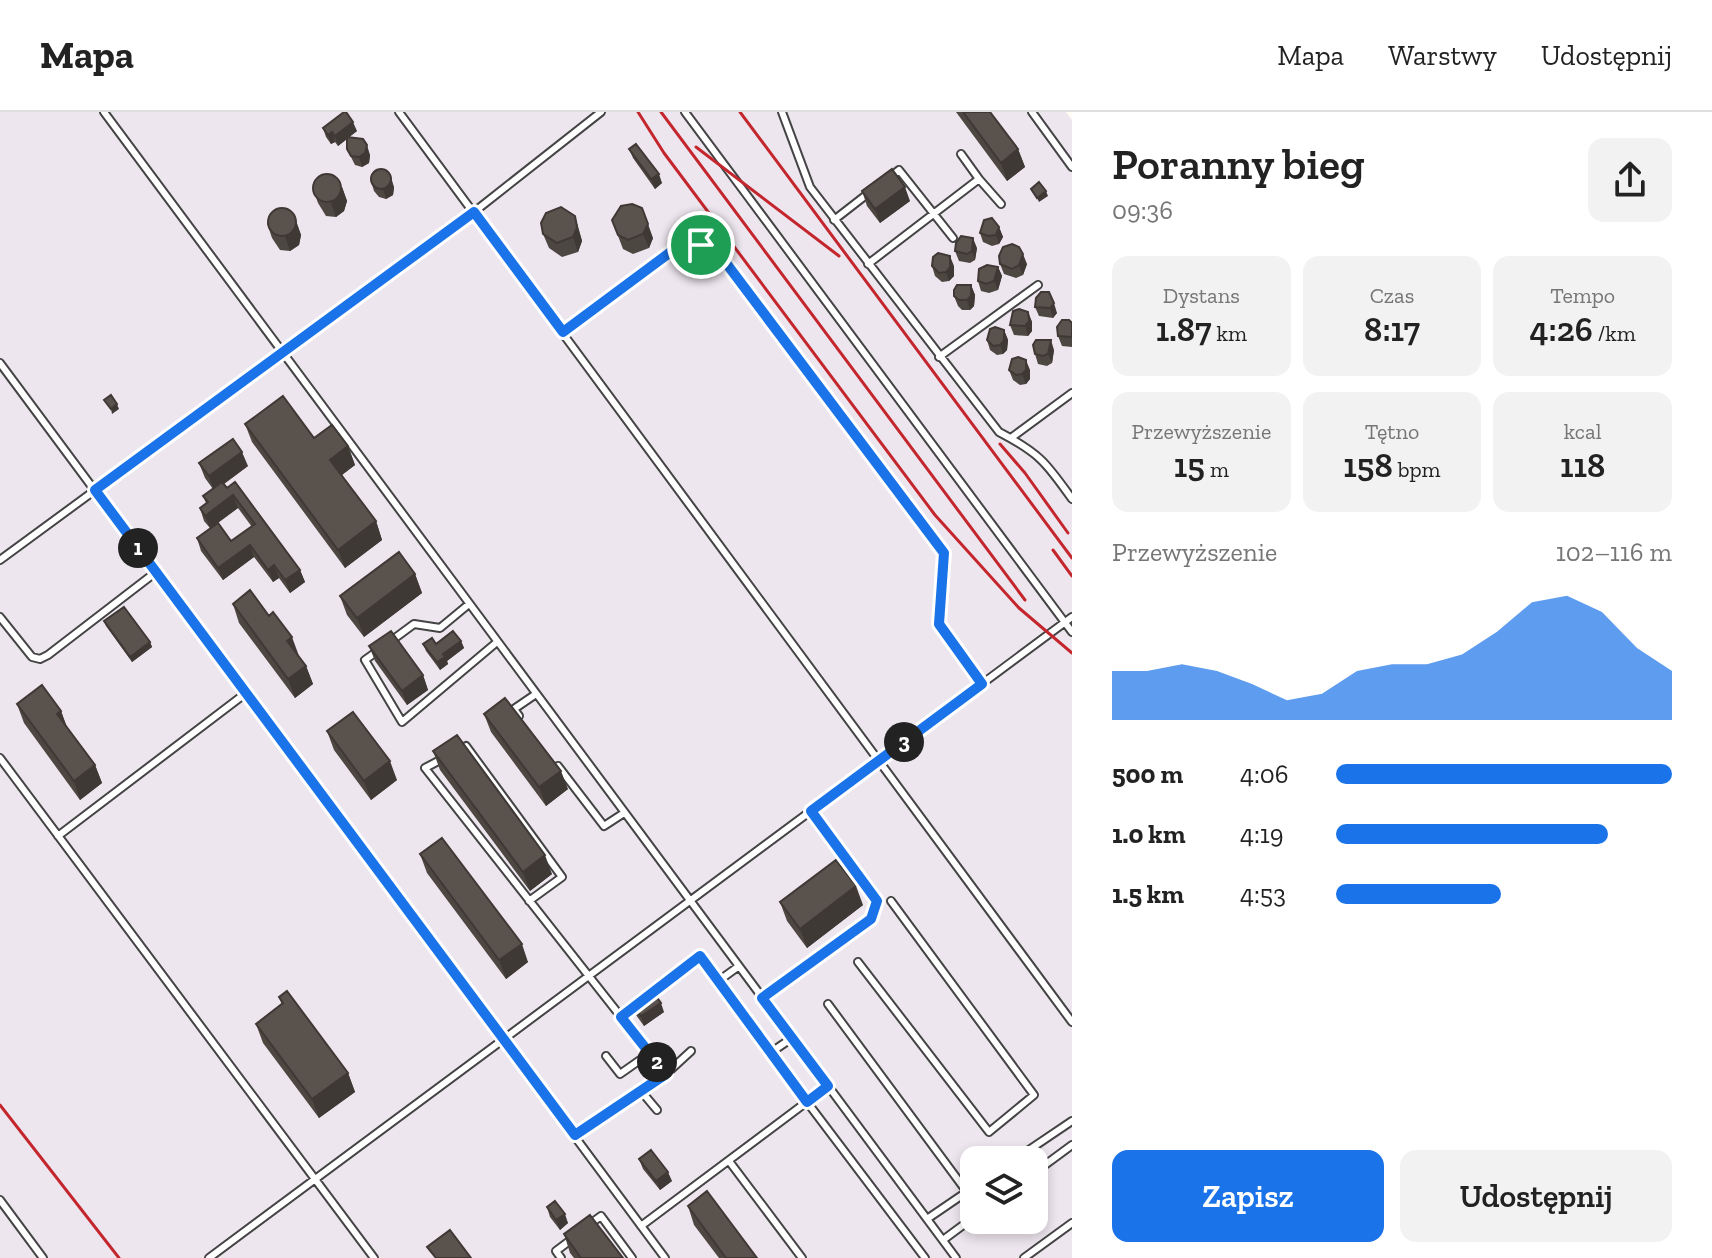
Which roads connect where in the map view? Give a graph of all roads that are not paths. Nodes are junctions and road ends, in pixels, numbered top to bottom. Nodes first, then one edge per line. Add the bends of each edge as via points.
1 (104, 112) edge
2 (399, 112) edge
3 (601, 112) edge
4 (685, 112) edge
5 (782, 112) edge
6 (1032, 112) edge
7 (961, 154) dead end
8 (1072, 167) edge
9 (979, 179) junction
10 (1001, 204) dead end
11 (474, 212) junction
12 (934, 213) junction
13 (834, 220) junction
14 (953, 238) dead end
15 (868, 264) junction
16 (1038, 285) dead end
17 (563, 332) junction
18 (281, 352) junction
19 (939, 357) junction
20 (0, 363) edge
21 (1072, 393) edge
22 (1011, 438) junction
23 (1072, 479) edge
24 (1063, 486) junction
25 (95, 490) junction
26 (1072, 499) edge
27 (0, 560) edge
28 (156, 572) junction
29 (469, 604) junction
30 (0, 617) edge
31 (1072, 617) edge
32 (1065, 623) junction
33 (1072, 632) edge
34 (497, 642) junction
35 (982, 684) junction
36 (246, 693) junction
37 (536, 694) junction
38 (523, 721) edge
39 (550, 756) edge
40 (0, 758) edge
41 (879, 761) junction
42 (811, 811) junction
43 (624, 813) junction
44 (58, 836) junction
45 (529, 901) junction
46 (690, 901) junction
47 (891, 901) dead end
48 (858, 962) dead end
49 (739, 966) junction
50 (589, 977) junction
51 (717, 982) junction
52 (762, 998) junction
53 (828, 1004) dead end
54 (621, 1017) junction
55 (1072, 1022) edge
56 (503, 1038) junction
57 (792, 1038) junction
58 (691, 1051) dead end
59 (650, 1053) junction
60 (770, 1053) junction
61 (606, 1056) dead end
62 (666, 1074) junction
63 (828, 1086) junction
64 (641, 1091) junction
65 (807, 1102) junction
66 (657, 1110) dead end
67 (1072, 1121) edge
68 (575, 1135) junction
69 (1035, 1146) edge
70 (1071, 1147) edge
71 (729, 1161) junction
72 (1048, 1163) edge
73 (960, 1176) edge
74 (314, 1178) junction
75 (960, 1197) edge
76 (0, 1200) edge
77 (927, 1219) junction
78 (1072, 1223) edge
79 (641, 1226) junction
80 (960, 1227) edge
81 (943, 1240) junction
82 (43, 1258) edge
83 (209, 1258) edge
84 (374, 1258) edge
85 (561, 1258) edge
86 (632, 1258) edge
87 (665, 1258) edge
88 (802, 1258) edge
89 (925, 1258) edge
90 (956, 1258) edge
91 (1024, 1258) edge

1 - 18 lane
2 - 11 lane
3 - 11 lane
4 - 32 lane
5 - 13 lane via 810,187
6 - 8 lane
7 - 9 lane
9 - 10 lane
9 - 12 lane
11 - 17 lane
11 - 18 lane
12 - 13 lane via 899,170
12 - 14 lane
12 - 15 lane
13 - 15 lane
15 - 19 lane
16 - 19 lane
17 - 35 lane via 676,248 701,245 723,259 944,553 939,624
17 - 41 lane
18 - 25 lane
18 - 29 lane
19 - 22 lane via 999,432
20 - 25 lane
21 - 22 lane
22 - 24 lane via 1044,460
23 - 24 lane
24 - 26 lane
25 - 27 lane
25 - 28 lane
28 - 30 lane via 40,659 32,657
28 - 36 lane
29 - 34 lane
29 - 34 lane via 440,628 414,624 365,660 402,722
31 - 32 lane
32 - 33 lane
32 - 35 lane
34 - 37 lane
35 - 41 lane
36 - 44 lane
36 - 56 lane
37 - 38 lane via 514,709
37 - 43 lane
39 - 43 lane via 604,826
40 - 44 lane
41 - 42 lane
41 - 55 lane
42 - 46 lane
42 - 52 lane via 877,901 871,919
43 - 46 lane
44 - 74 lane
45 - 45 lane via 435,780 425,768 466,746 562,877
45 - 50 lane
46 - 49 lane
46 - 50 lane
47 - 48 lane via 1034,1095 989,1132
49 - 51 lane
49 - 52 lane
50 - 54 lane
50 - 56 lane
51 - 54 lane via 700,956
51 - 60 lane
52 - 57 lane
53 - 73 lane
54 - 59 lane
56 - 68 lane
56 - 74 lane
57 - 60 lane
57 - 63 lane
58 - 62 lane
59 - 61 lane via 620,1074
59 - 62 lane
60 - 65 lane
62 - 64 lane
63 - 65 lane
63 - 77 lane
64 - 66 lane
64 - 68 lane
65 - 71 lane
65 - 89 lane
67 - 69 lane
68 - 79 lane
70 - 72 lane
71 - 79 lane
71 - 88 lane
74 - 83 lane
74 - 84 lane
75 - 77 lane
76 - 82 lane
77 - 81 lane
78 - 91 lane
79 - 87 lane
80 - 81 lane
81 - 90 lane
85 - 86 lane via 556,1251 601,1216

